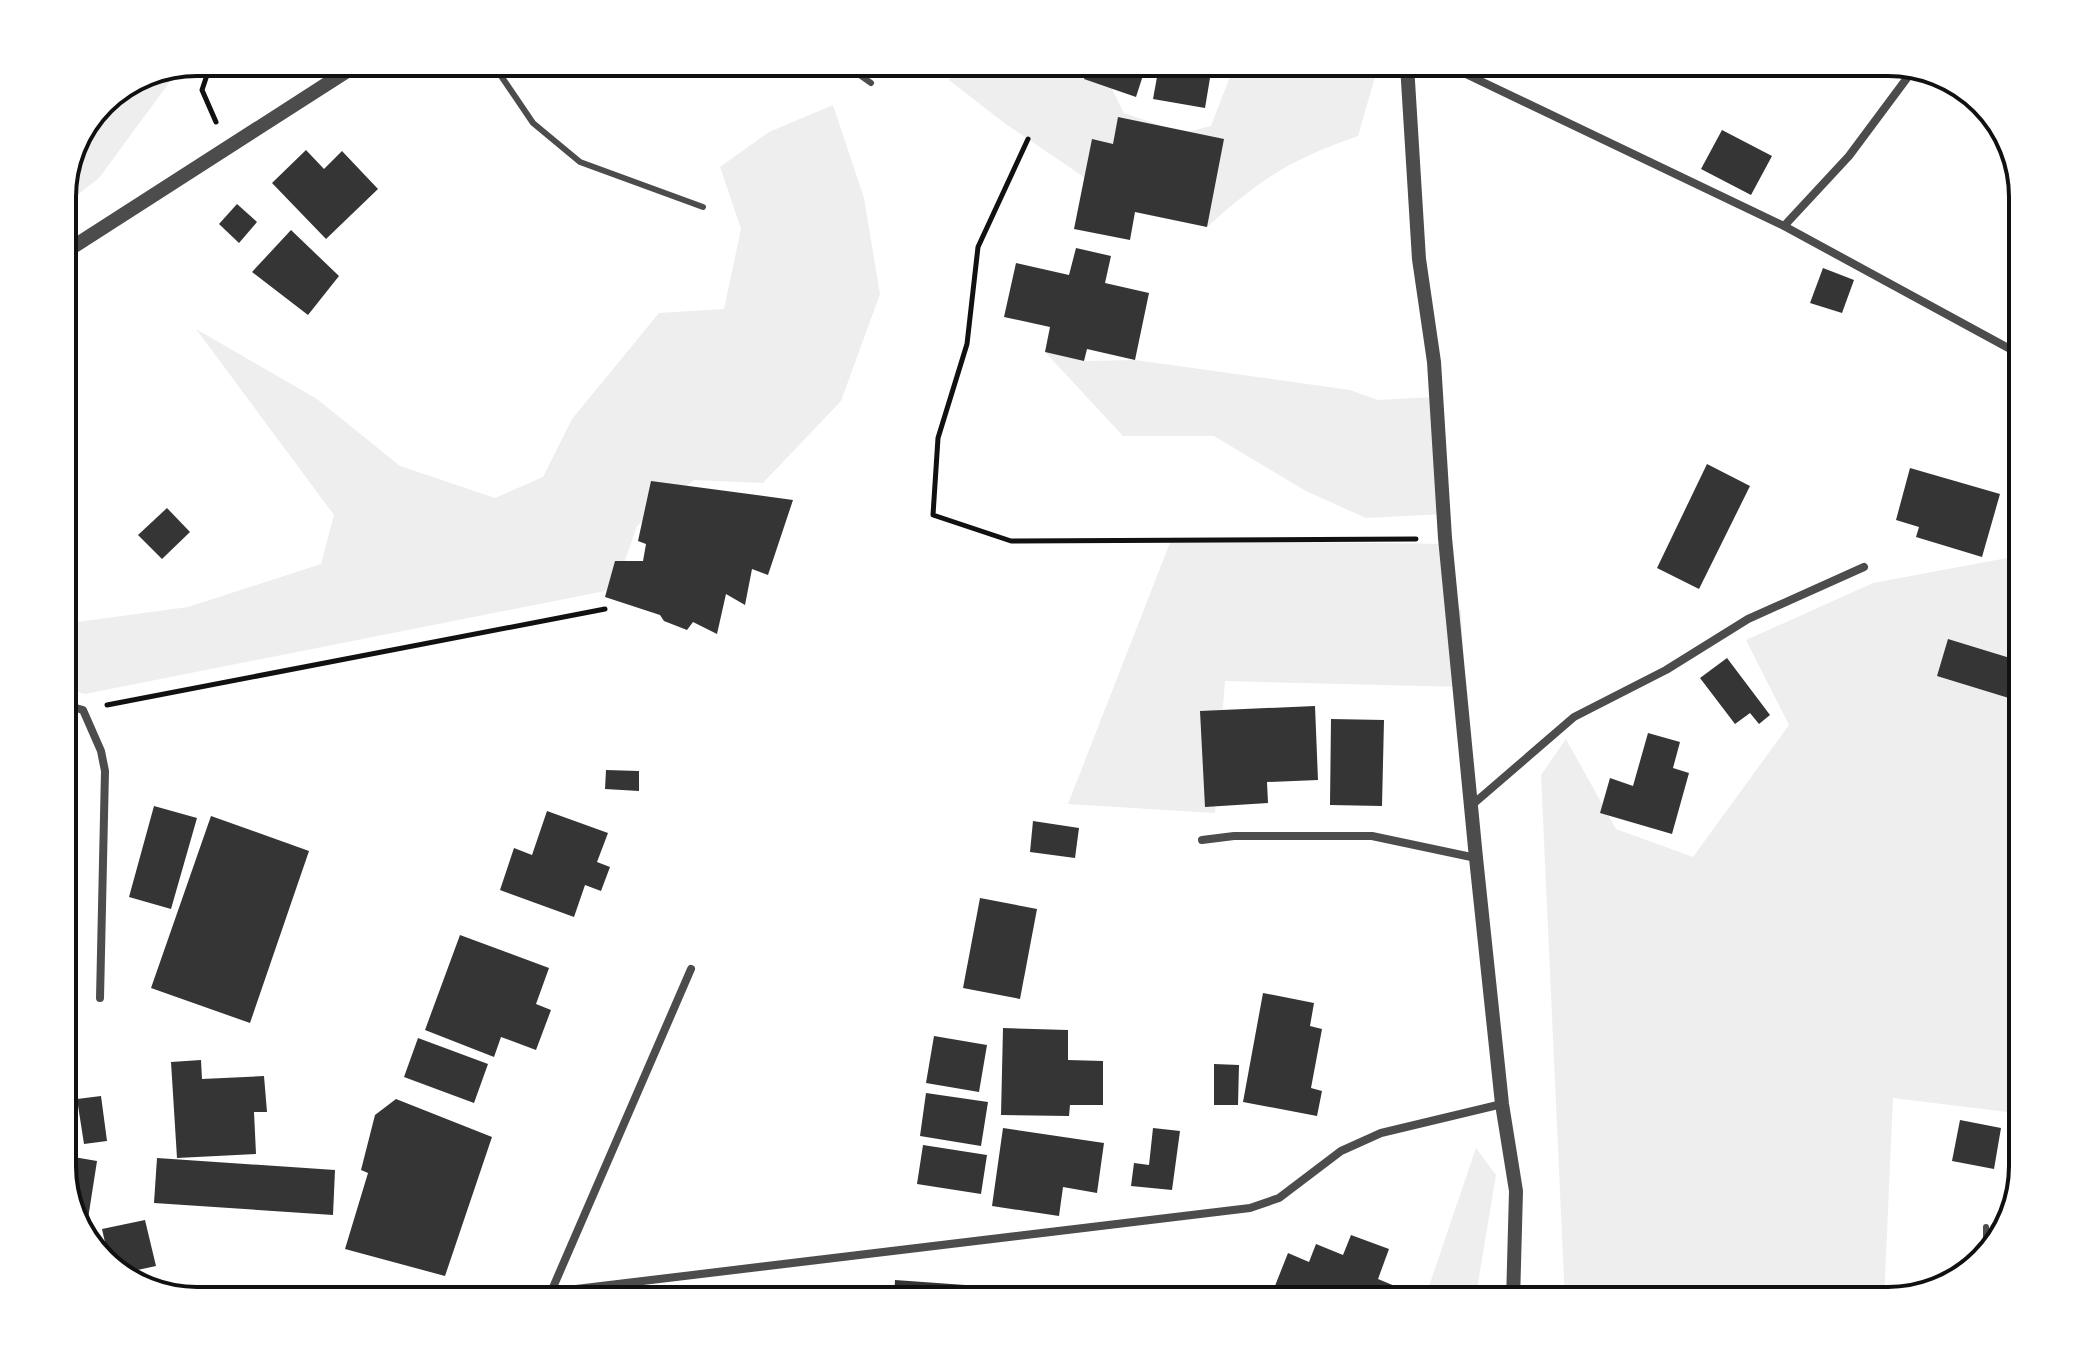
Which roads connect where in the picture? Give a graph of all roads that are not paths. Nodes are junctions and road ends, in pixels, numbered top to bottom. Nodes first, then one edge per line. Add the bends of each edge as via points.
1 (339, 76) edge
2 (501, 76) edge
3 (861, 76) edge
4 (1408, 76) edge
5 (1470, 76) edge
6 (1907, 78) edge
7 (871, 83) dead end
8 (703, 207) dead end
9 (1784, 226) junction
10 (76, 245) edge
11 (2009, 348) edge
12 (1864, 567) dead end
13 (76, 708) edge
14 (1472, 805) junction
15 (1202, 840) dead end
16 (1476, 858) junction
17 (691, 969) dead end
18 (100, 998) dead end
19 (1502, 1104) junction
20 (1986, 1227) dead end
21 (1986, 1237) edge
22 (553, 1287) edge
23 (593, 1287) edge
24 (1513, 1287) edge

1 - 10 street
2 - 8 lane via 533,123 580,162
3 - 7 lane
4 - 14 street via 1419,259 1434,362 1445,538
5 - 9 street
6 - 9 street via 1849,156
9 - 11 street
12 - 14 street via 1748,619 1666,670 1574,717
13 - 18 street via 83,710 105,771
14 - 16 street
15 - 16 street via 1372,836
16 - 19 street
17 - 22 street
19 - 23 street via 1381,1133 1341,1151 1279,1198 1250,1208
19 - 24 street via 1516,1191
20 - 21 lane

